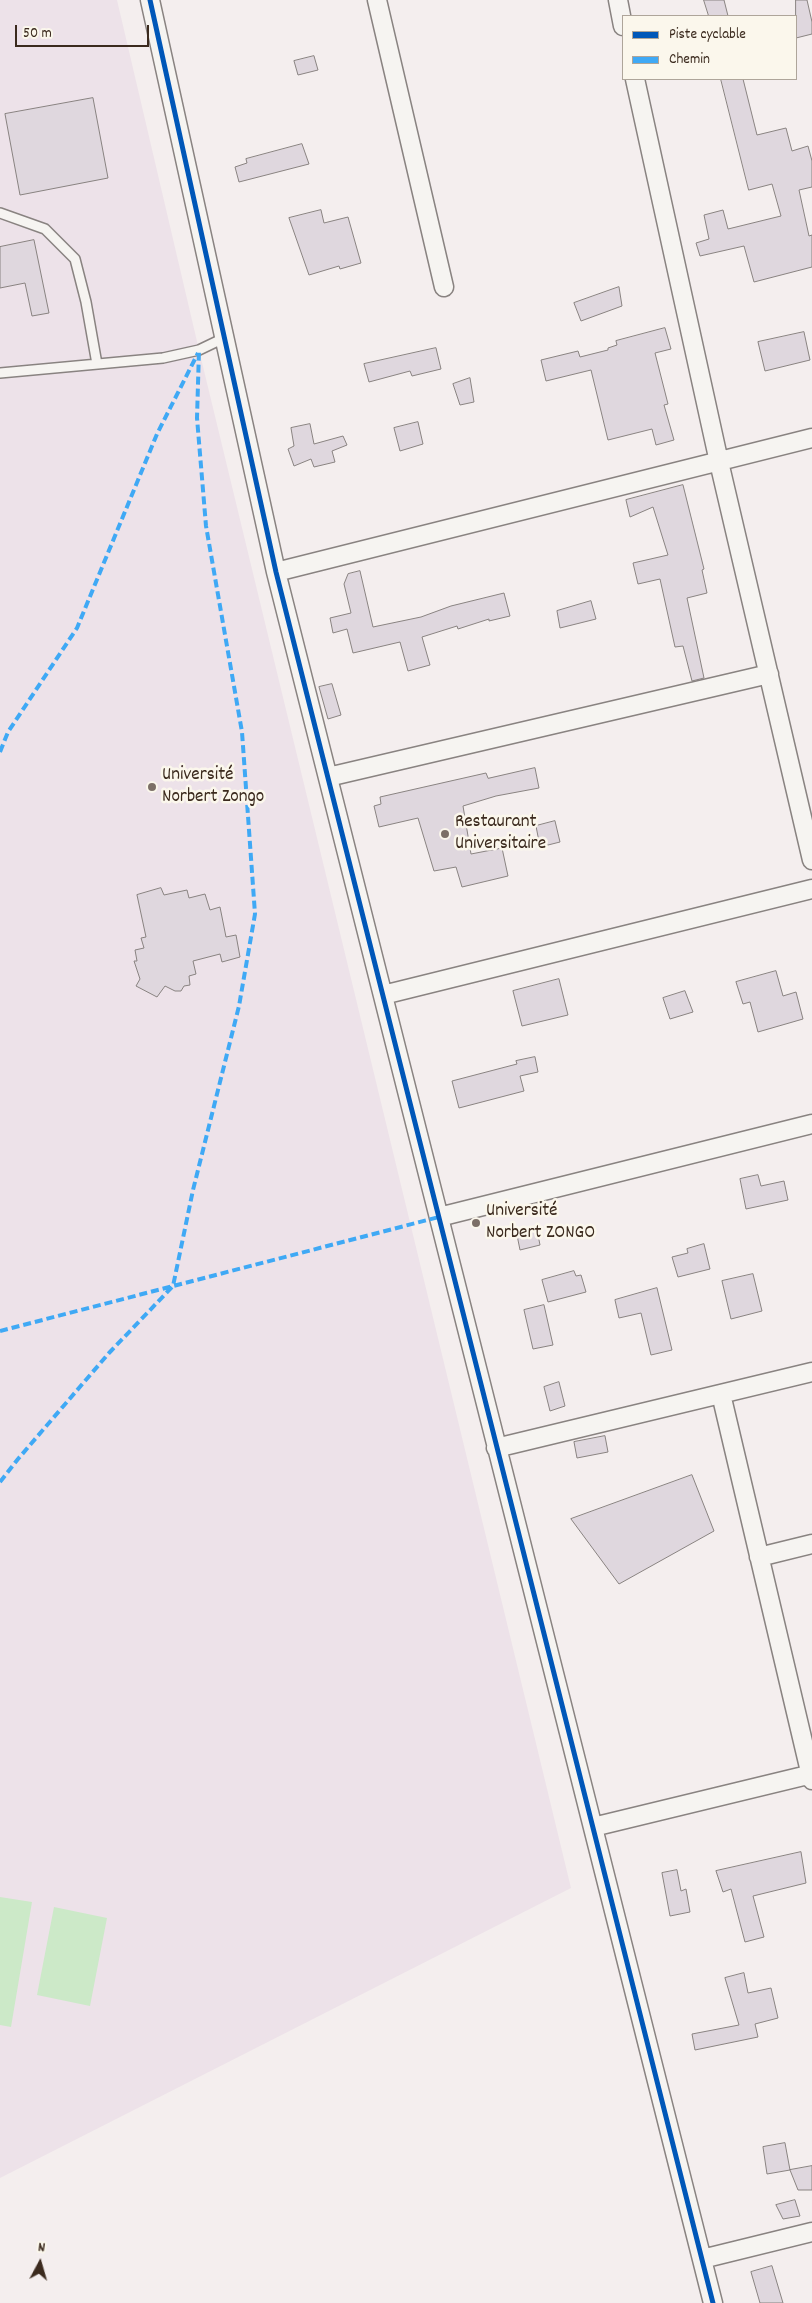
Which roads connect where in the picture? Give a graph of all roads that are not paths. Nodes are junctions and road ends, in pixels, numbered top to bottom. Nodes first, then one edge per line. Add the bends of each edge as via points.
1 (150, 0) edge
2 (377, 0) edge
3 (618, 0) edge
4 (622, 21) edge
5 (635, 80) edge
6 (0, 213) edge
7 (444, 287) dead end
8 (224, 338) junction
9 (97, 364) junction
10 (0, 373) edge
11 (812, 438) edge
12 (719, 462) junction
13 (276, 572) junction
14 (769, 674) junction
15 (328, 777) junction
16 (812, 860) edge
17 (812, 888) edge
18 (383, 995) junction
19 (812, 1124) edge
20 (439, 1217) junction
21 (812, 1372) edge
22 (720, 1394) junction
23 (496, 1448) junction
24 (812, 1544) edge
25 (759, 1557) junction
26 (812, 1776) edge
27 (593, 1827) junction
28 (812, 2232) edge
29 (702, 2259) junction
30 (713, 2303) edge

1 - 8 street
2 - 7 street
3 - 4 street
5 - 12 street
6 - 9 lane via 45,229 75,259
8 - 9 lane via 199,350 163,358
8 - 13 street
9 - 10 lane
11 - 12 street
12 - 13 street
12 - 14 street
13 - 15 street
14 - 15 street
14 - 16 street
15 - 18 street
17 - 18 street
18 - 20 street
19 - 20 street
20 - 23 street
21 - 22 street
22 - 23 street
22 - 25 street
23 - 27 street
24 - 25 street
25 - 26 street
26 - 27 street
27 - 29 street
28 - 29 street
29 - 30 street

